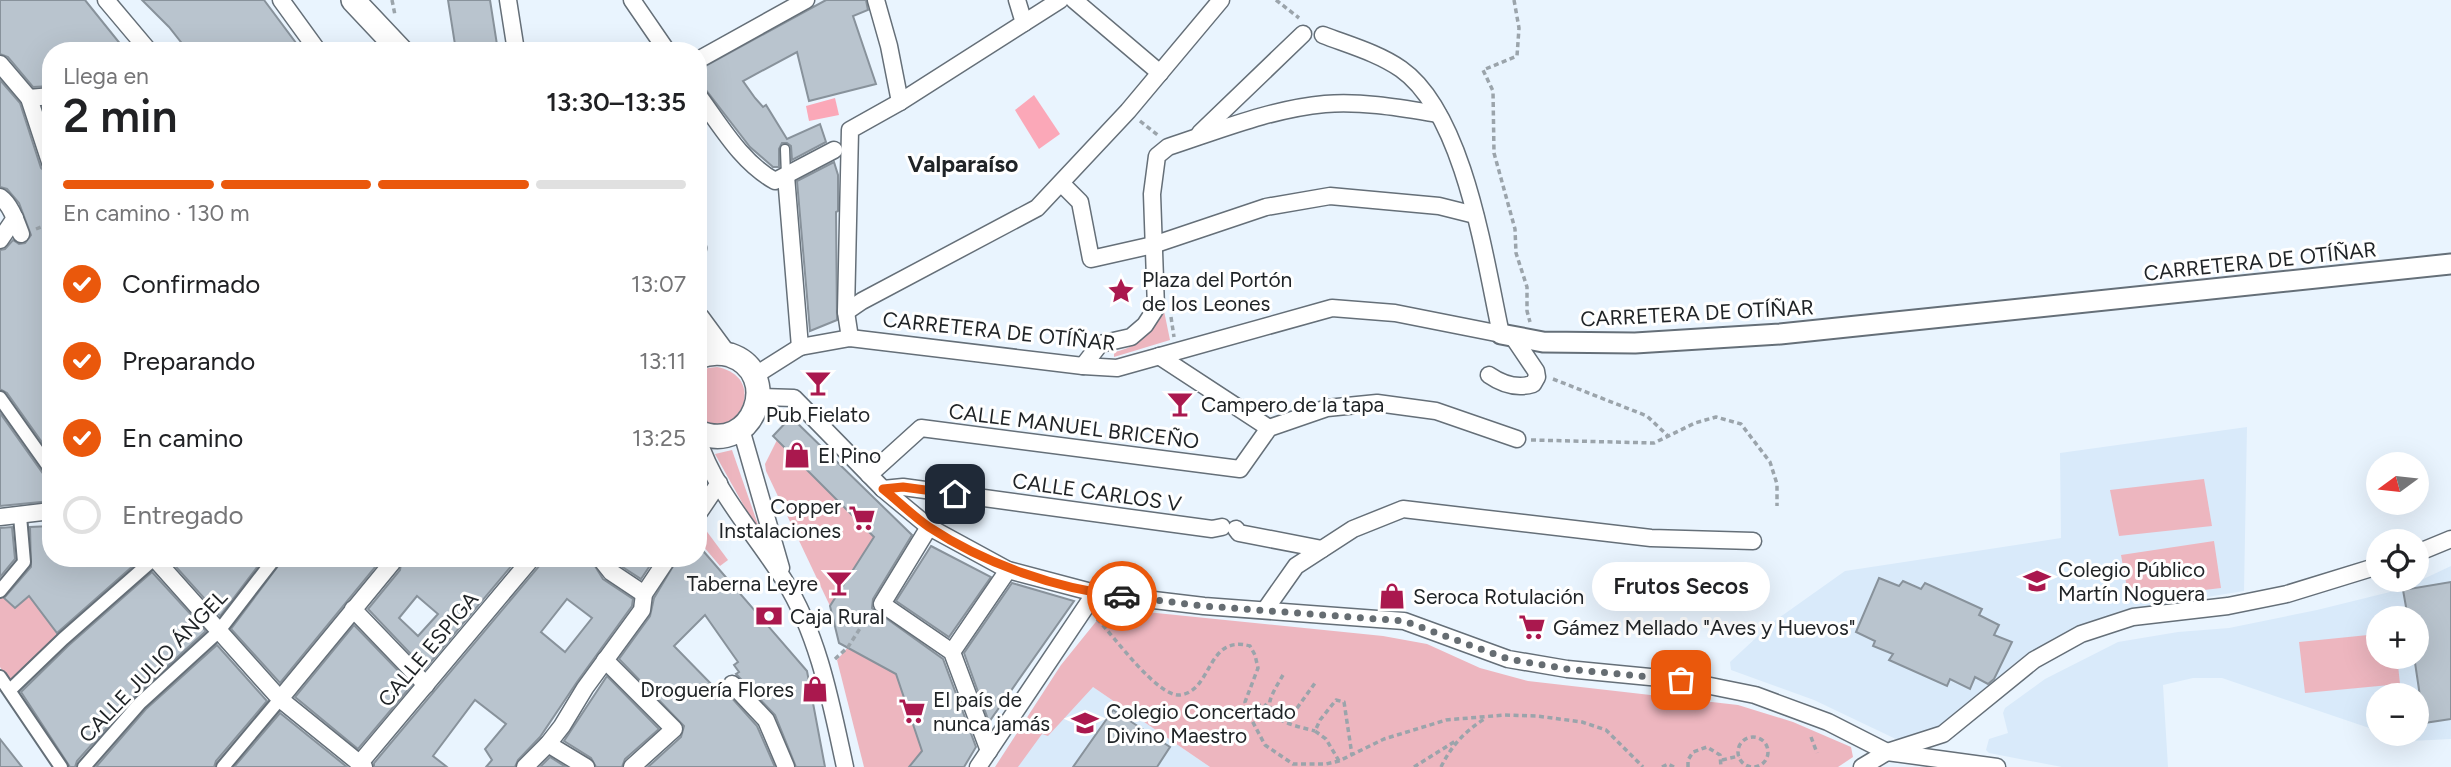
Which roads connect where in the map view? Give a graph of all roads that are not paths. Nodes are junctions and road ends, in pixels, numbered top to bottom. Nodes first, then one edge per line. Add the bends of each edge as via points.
1 (106, 0) edge
2 (281, 0) edge
3 (352, 0) edge
4 (508, 0) edge
5 (806, 0) edge
6 (876, 0) edge
7 (1017, 0) edge
8 (1060, 0) edge
9 (1074, 0) edge
10 (1222, 0) edge
11 (639, 2) edge
12 (1024, 23) junction
13 (1303, 27) road end
14 (1323, 35) dead end
15 (141, 42) edge
16 (311, 42) edge
17 (375, 42) edge
18 (392, 42) edge
19 (515, 42) edge
20 (662, 42) edge
21 (707, 55) edge
22 (0, 64) edge
23 (1160, 73) junction
24 (42, 97) edge
25 (29, 98) junction
26 (900, 102) junction
27 (707, 108) edge
28 (1438, 114) junction
29 (42, 138) edge
30 (1196, 138) junction
31 (785, 149) dead end
32 (834, 150) dead end
33 (786, 176) junction
34 (1062, 184) junction
35 (0, 197) edge
36 (1475, 215) junction
37 (0, 240) edge
38 (1153, 245) junction
39 (2451, 264) edge
40 (846, 312) junction
41 (707, 331) edge
42 (1507, 336) junction
43 (850, 338) junction
44 (800, 347) junction
45 (723, 353) junction
46 (707, 355) edge
47 (1159, 356) junction
48 (1083, 366) junction
49 (1489, 375) dead end
50 (756, 387) junction
51 (0, 398) edge
52 (1269, 428) junction
53 (741, 429) junction
54 (707, 434) edge
55 (1517, 439) road end
56 (42, 457) edge
57 (707, 457) edge
58 (869, 475) junction
59 (719, 483) junction
60 (883, 489) junction
61 (707, 501) edge
62 (42, 512) edge
63 (20, 516) junction
64 (0, 517) edge
65 (929, 527) junction
66 (2451, 539) edge
67 (1753, 541) dead end
68 (2429, 548) edge
69 (1322, 550) junction
70 (145, 567) edge
71 (161, 567) edge
72 (268, 567) edge
73 (389, 567) edge
74 (524, 567) edge
75 (607, 567) edge
76 (662, 567) edge
77 (1008, 570) junction
78 (2366, 570) edge
79 (785, 581) junction
80 (0, 591) edge
81 (1095, 593) junction
82 (644, 594) junction
83 (353, 609) junction
84 (1265, 610) junction
85 (218, 632) junction
86 (952, 652) junction
87 (606, 660) junction
88 (0, 677) edge
89 (732, 684) dead end
90 (426, 685) junction
91 (10, 690) junction
92 (280, 699) junction
93 (548, 744) junction
94 (989, 751) junction
95 (1887, 751) junction
96 (360, 766) edge
97 (61, 767) edge
98 (84, 767) edge
99 (223, 767) edge
100 (524, 767) edge
101 (586, 767) edge
102 (632, 767) edge
103 (786, 767) edge
104 (845, 767) edge
105 (978, 767) edge
106 (1862, 767) edge
107 (1997, 767) edge

1 - 15 street
2 - 16 street
3 - 17 main road
3 - 18 main road
4 - 19 street
5 - 21 street
6 - 26 street
7 - 12 street
8 - 12 street
9 - 23 street
10 - 23 street
11 - 20 street
12 - 26 street
13 - 30 street
14 - 28 street via 1401,70 1424,91
22 - 25 street
23 - 34 street
24 - 25 street
25 - 29 street
26 - 40 street via 850,130
27 - 33 street via 760,173 775,181
28 - 30 street via 1392,106 1325,104 1266,114
28 - 36 street
30 - 38 street via 1168,147 1157,156
31 - 33 lane
32 - 33 street
33 - 44 street
34 - 38 street via 1080,201 1091,259
34 - 40 street via 1037,208
35 - 37 street via 18,226
36 - 38 street via 1439,206 1330,196 1266,207
36 - 42 street
38 - 48 street via 1156,308 1145,326 1131,337 1100,344
39 - 42 street, CARRETERA DE OTÍÑAR via 1780,334 1635,343
40 - 43 street
41 - 45 main road
42 - 47 street, CARRETERA DE OTÍÑAR via 1395,313 1332,307
42 - 49 street via 1537,377 1533,384 1513,386
43 - 44 street, CARRETERA DE OTÍÑAR
43 - 48 street, CARRETERA DE OTÍÑAR
44 - 50 street, CARRETERA DE OTÍÑAR
45 - 46 main road
45 - 50 main road via 741,361
47 - 48 street, CARRETERA DE OTÍÑAR via 1116,368
47 - 52 street
50 - 53 main road via 753,415
50 - 58 street via 793,398
51 - 56 street
52 - 55 street via 1327,408 1377,403 1436,411
52 - 58 street, CALLE MANUEL BRICEÑO via 1240,469 921,428
53 - 54 main road via 723,436
53 - 79 street
57 - 59 street
58 - 60 street
59 - 61 street
59 - 79 street
60 - 65 street
60 - 69 street, CALLE CARLOS V via 903,487 1229,528
62 - 63 street
63 - 64 street
63 - 80 street via 24,562
65 - 77 street
65 - 86 street via 882,604
66 - 68 street
67 - 69 street via 1651,538 1403,509 1353,529
69 - 84 street via 1296,566
70 - 91 street
71 - 85 street
72 - 85 street, CALLE JULIO ÁNGEL
73 - 83 street
74 - 90 street, CALLE ESPIGA
75 - 82 street
76 - 82 street
77 - 81 street
77 - 86 street
78 - 95 street via 2287,594 2133,617 2081,634 2034,660 1943,734
79 - 104 street via 823,671
81 - 84 street
81 - 94 street
82 - 87 street via 642,610
83 - 90 street
83 - 92 street
84 - 95 street via 1404,621 1508,659 1731,689 1791,707
85 - 92 street
85 - 98 street, CALLE JULIO ÁNGEL via 140,703
86 - 94 street
87 - 93 street
87 - 102 street via 674,729
88 - 91 street
89 - 103 street via 766,720
90 - 96 street, CALLE ESPIGA
91 - 97 street
92 - 96 street
92 - 99 street
93 - 100 street
93 - 101 street
94 - 105 street
95 - 106 street
95 - 107 street

